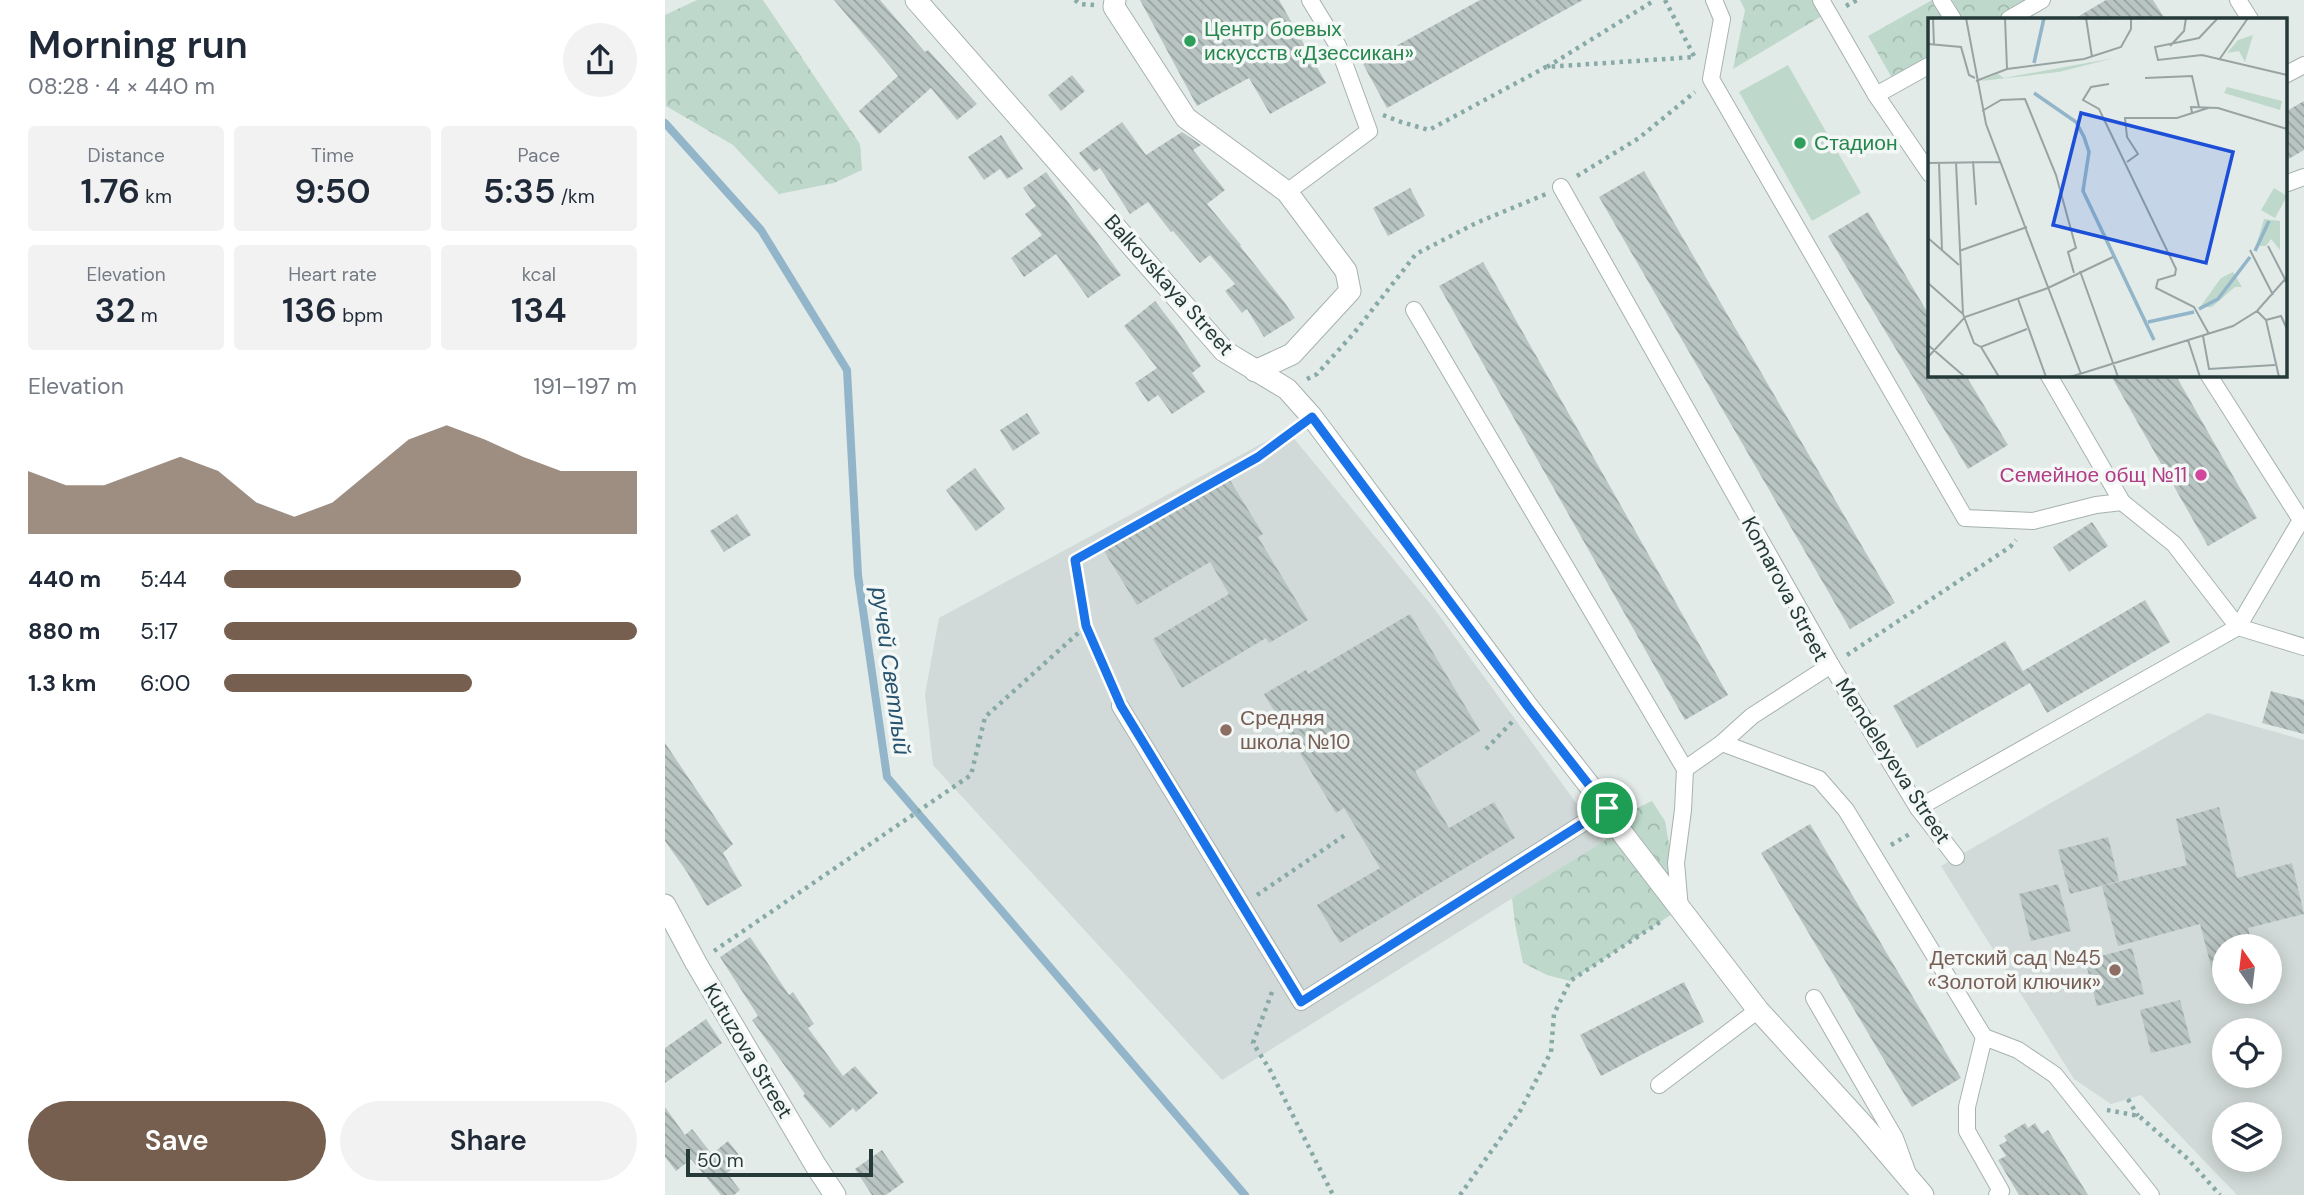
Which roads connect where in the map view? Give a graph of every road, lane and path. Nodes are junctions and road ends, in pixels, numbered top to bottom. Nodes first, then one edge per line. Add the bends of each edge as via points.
1 (916, 0) edge
2 (1115, 0) edge
3 (1310, 0) edge
4 (1655, 0) edge
5 (1665, 0) edge
6 (1714, 0) edge
7 (1821, 0) edge
8 (1941, 0) edge
9 (2042, 0) edge
10 (2238, 0) edge
11 (1952, 18) edge
12 (2011, 18) edge
13 (2248, 18) edge
14 (1695, 57) junction
15 (2304, 65) edge
16 (1928, 66) edge
17 (1546, 67) junction
18 (2287, 74) edge
19 (1711, 79) junction
20 (1876, 95) junction
21 (1359, 105) junction
22 (1928, 171) edge
23 (2304, 177) edge
24 (2287, 183) edge
25 (1561, 187) dead end
26 (1287, 192) junction
27 (1416, 254) dead end
28 (1414, 310) dead end
29 (1255, 371) junction
30 (1317, 374) dead end
31 (2049, 376) edge
32 (2208, 376) edge
33 (1312, 417) junction
34 (2122, 502) junction
35 (2303, 521) edge
36 (2010, 547) dead end
37 (1086, 626) junction
38 (2238, 627) junction
39 (2304, 647) edge
40 (1831, 665) junction
41 (1121, 706) joint
42 (1528, 707) junction
43 (1722, 743) junction
44 (1486, 749) dead end
45 (1685, 769) junction
46 (1918, 807) junction
47 (1607, 808) junction
48 (1915, 831) dead end
49 (1348, 833) dead end
50 (1887, 847) dead end
51 (1956, 857) dead end
52 (665, 905) edge
53 (1242, 905) junction
54 (1680, 909) junction
55 (695, 963) junction
56 (1280, 970) junction
57 (1814, 998) dead end
58 (1758, 1010) junction
59 (1984, 1037) junction
60 (1660, 1085) dead end
61 (2128, 1099) dead end
62 (2079, 1104) junction
63 (2139, 1116) junction
64 (1916, 1187) edge
65 (2001, 1194) edge
66 (835, 1195) edge
67 (1333, 1195) edge
68 (1460, 1195) edge
69 (2151, 1195) edge
70 (2220, 1195) edge

1 - 29 street, Balkovskaya Street via 1224,351
2 - 26 street via 1114,7 1187,118
3 - 21 lane via 1338,46
4 - 17 path
5 - 14 path
6 - 19 lane via 1722,19
7 - 20 lane
8 - 11 lane
9 - 12 lane
10 - 13 lane
14 - 17 path
14 - 19 path
15 - 18 lane
16 - 20 lane
17 - 21 path via 1429,130
19 - 34 lane via 1965,518 2033,521
20 - 22 lane
21 - 26 lane via 1369,131
23 - 24 lane
25 - 40 lane, Komarova Street
26 - 29 street via 1346,271 1350,291 1292,354
27 - 30 path
28 - 45 lane
29 - 33 street, Balkovskaya Street via 1287,390
31 - 34 lane
32 - 35 lane
33 - 37 path via 1258,457 1075,560
33 - 42 street, Balkovskaya Street
34 - 38 lane via 2174,544
35 - 38 lane
36 - 40 path
37 - 41 path
37 - 55 path via 985,716 971,775
38 - 39 lane
38 - 46 lane
40 - 43 lane, Komarova Street via 1752,716
40 - 46 lane, Mendeleyeva Street
41 - 53 lane
42 - 44 path
42 - 47 street, Balkovskaya Street
43 - 45 lane, Komarova Street
43 - 59 lane via 1819,779 1846,810
45 - 54 lane via 1677,863
46 - 51 lane, Mendeleyeva Street
47 - 54 street, Balkovskaya Street
47 - 56 lane via 1301,1002
48 - 50 path
49 - 53 path
52 - 55 street, Kutuzova Street
53 - 56 lane
54 - 58 street, Balkovskaya Street
54 - 68 path via 1570,981 1554,1014 1551,1052 1520,1111
55 - 66 street, Kutuzova Street
56 - 67 path via 1253,1043
57 - 64 lane via 1895,1138
58 - 60 lane
58 - 64 street, Balkovskaya Street
59 - 62 lane via 2018,1050 2055,1075
59 - 65 lane via 1967,1131
61 - 63 path
62 - 63 path
62 - 69 lane
63 - 70 path

